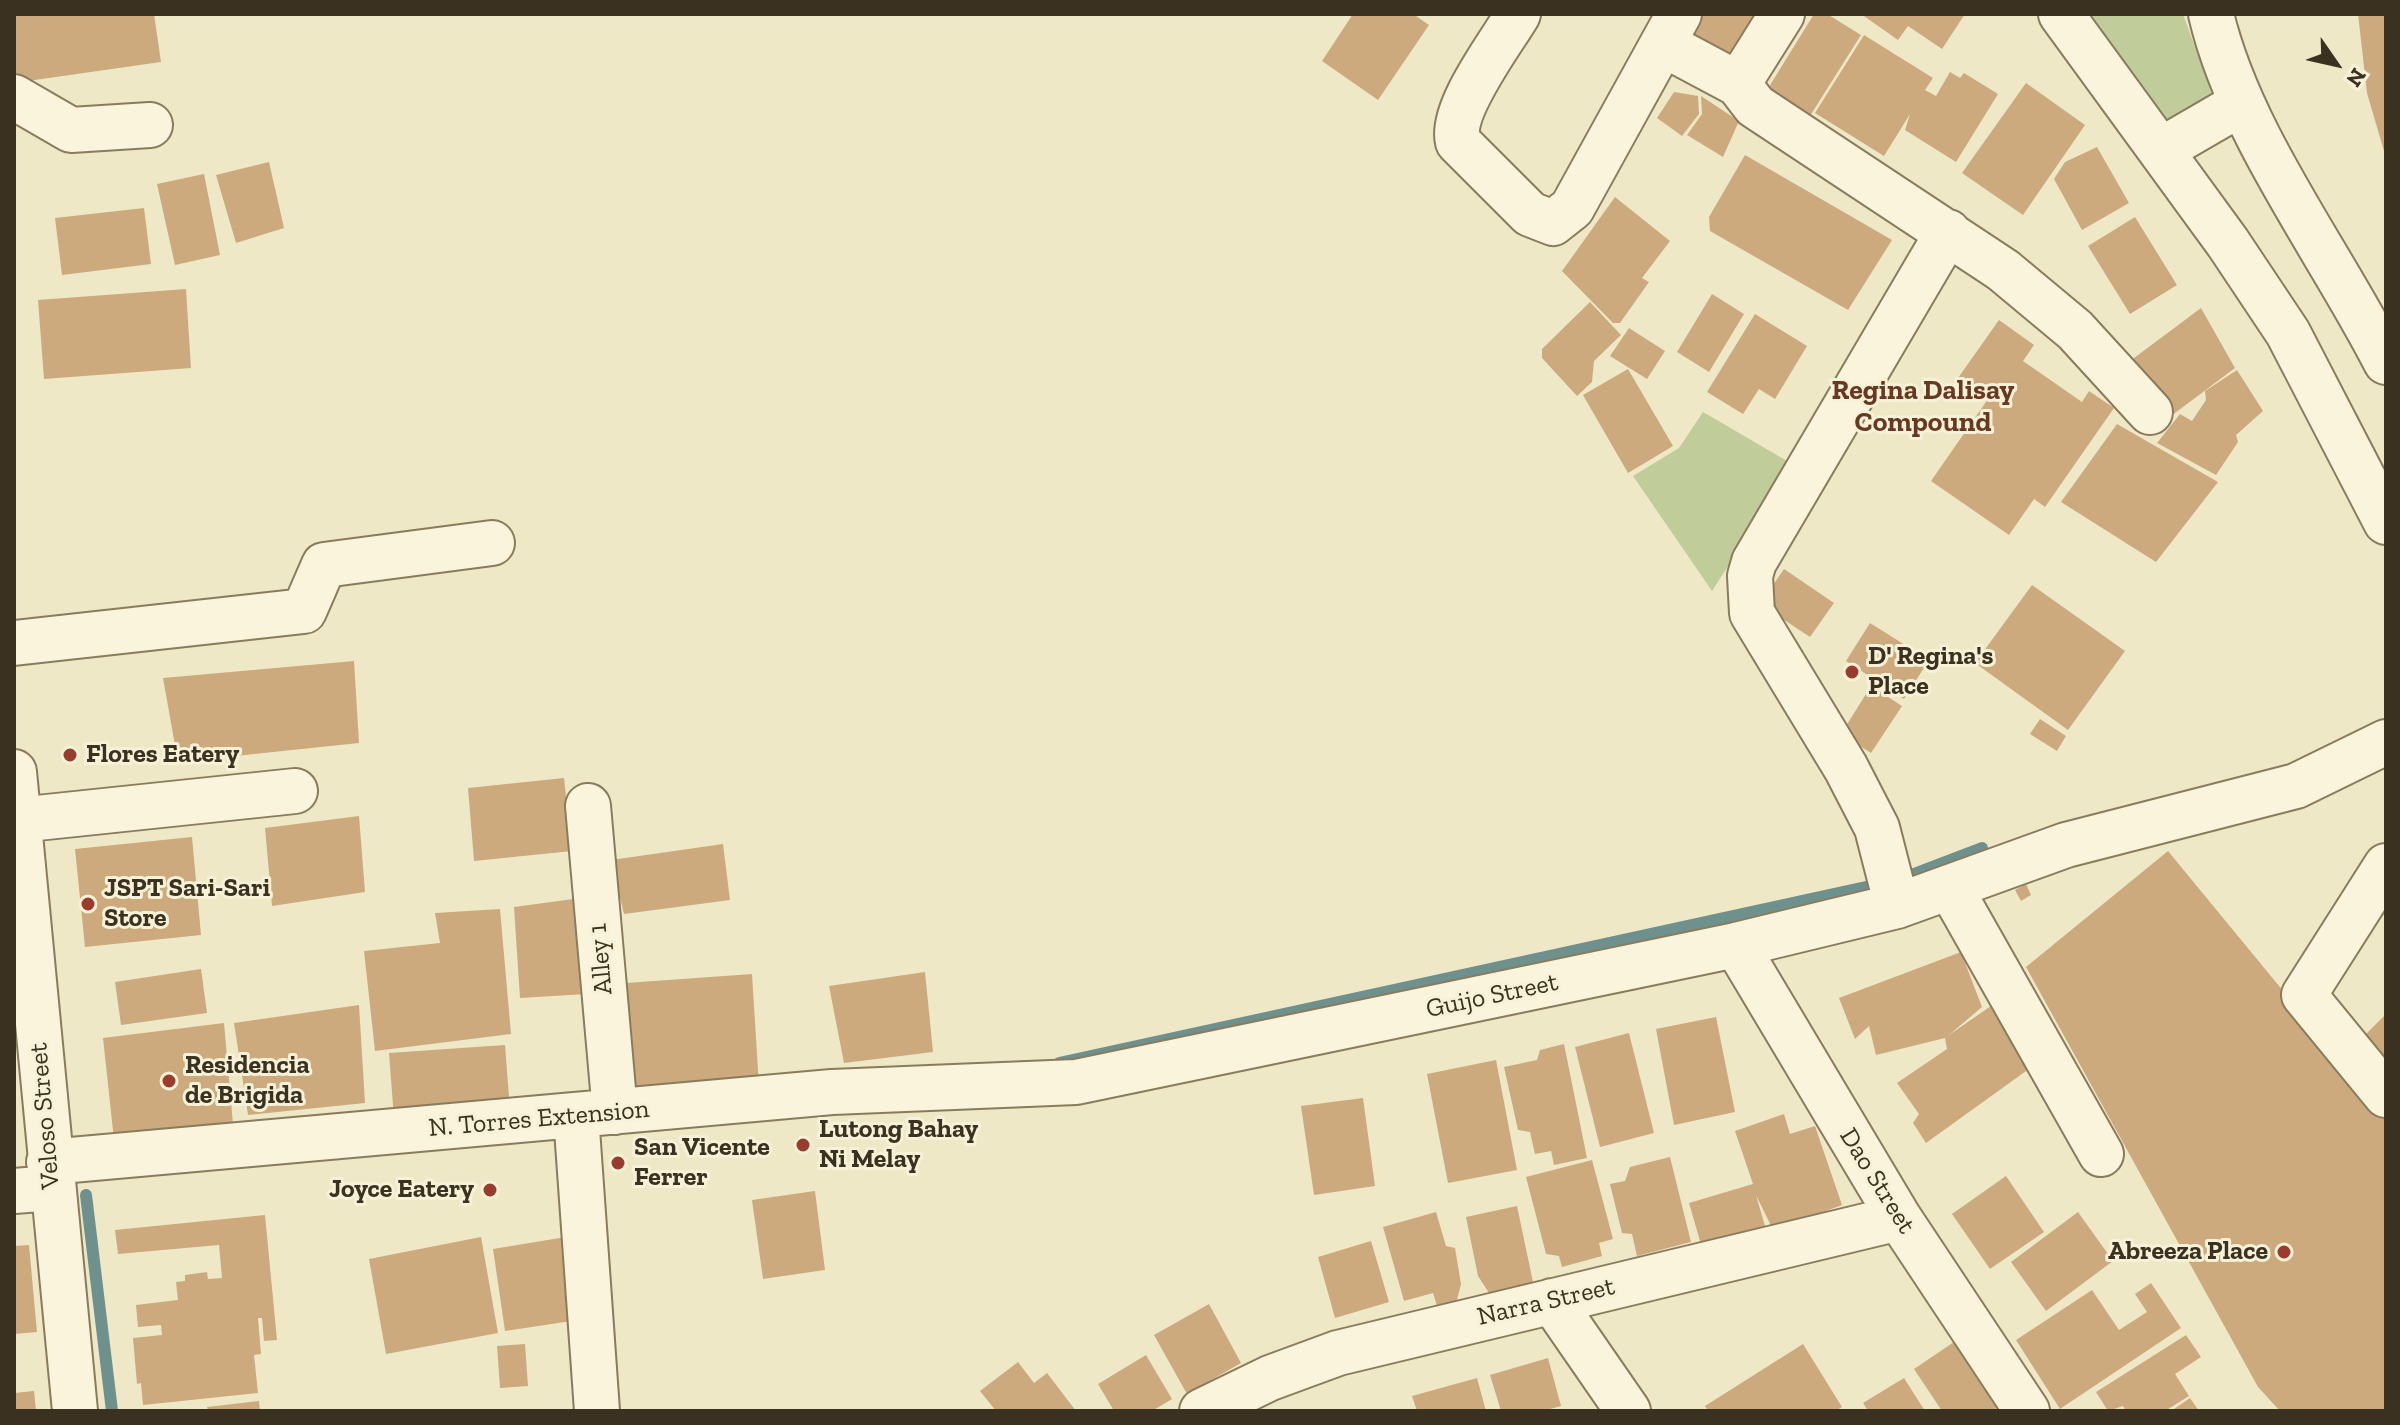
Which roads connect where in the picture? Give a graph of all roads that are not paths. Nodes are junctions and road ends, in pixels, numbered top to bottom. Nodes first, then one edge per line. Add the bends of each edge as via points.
1 (1518, 14) edge
2 (1782, 14) edge
3 (2061, 14) edge
4 (2211, 14) edge
5 (1671, 29) edge
6 (1738, 84) junction
7 (14, 97) edge
8 (2242, 103) junction
9 (150, 125) dead end
10 (2161, 150) junction
11 (1948, 232) junction
12 (2386, 362) edge
13 (2150, 412) dead end
14 (2386, 522) edge
15 (492, 543) dead end
16 (14, 643) edge
17 (2386, 742) edge
18 (14, 772) edge
19 (295, 791) dead end
20 (588, 806) dead end
21 (18, 820) junction
22 (2386, 866) edge
23 (1951, 889) junction
24 (1897, 906) junction
25 (1736, 945) junction
26 (1030, 1087) joint
27 (2386, 1095) edge
28 (595, 1114) junction
29 (2101, 1154) dead end
30 (38, 1180) edge
31 (1899, 1218) junction
32 (1552, 1301) junction
33 (75, 1411) edge
34 (597, 1411) edge
35 (1202, 1411) edge
36 (1628, 1411) edge
37 (2027, 1411) edge

1 - 5 street via 1455,131 1458,142 1530,214 1553,223 1572,208
2 - 6 street
3 - 10 street
4 - 8 street
5 - 6 street
6 - 11 street via 1755,106
7 - 9 street via 71,130
8 - 10 street
8 - 12 street
10 - 14 street via 2288,333
11 - 13 street via 2075,330
11 - 24 street via 1750,576 1752,613 1877,828
15 - 16 street via 324,565 304,611
17 - 23 street, Guijo Street via 2296,786 2066,845
18 - 21 street, Veloso Street
19 - 21 street
20 - 28 street, Alley 1
21 - 30 street, Veloso Street
22 - 27 street via 2304,995
23 - 24 street, Guijo Street
23 - 29 street
24 - 25 street, Guijo Street
25 - 26 street, Guijo Street via 1126,1073
25 - 31 street, Dao Street
26 - 28 street, N. Torres Extension via 832,1092
28 - 30 street, N. Torres Extension
28 - 34 street, Alley 1
30 - 33 street, Veloso Street
31 - 32 street, Narra Street
31 - 37 street, Dao Street
32 - 35 street, Narra Street via 1338,1353
32 - 36 street

